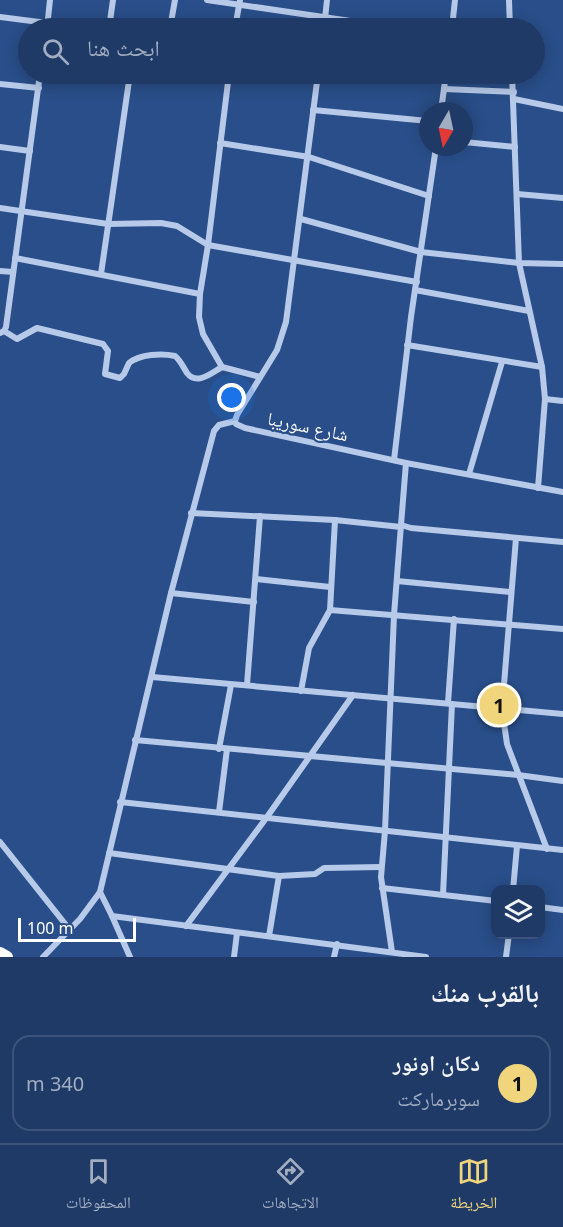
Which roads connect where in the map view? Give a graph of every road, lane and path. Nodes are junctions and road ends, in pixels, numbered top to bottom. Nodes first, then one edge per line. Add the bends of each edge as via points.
1 (50, 0) edge
2 (113, 0) edge
3 (175, 0) edge
4 (207, 0) edge
5 (327, 0) edge
6 (455, 0) edge
7 (509, 0) edge
8 (240, 2) edge
9 (0, 17) edge
10 (48, 18) edge
11 (110, 18) edge
12 (172, 18) edge
13 (238, 18) edge
14 (325, 18) joint
15 (453, 18) edge
16 (510, 18) edge
17 (18, 20) edge
18 (0, 84) edge
19 (39, 84) edge
20 (129, 84) edge
21 (228, 84) edge
22 (317, 84) edge
23 (445, 84) edge
24 (513, 84) edge
25 (39, 88) junction
26 (444, 90) junction
27 (514, 95) junction
28 (442, 102) edge
29 (563, 109) edge
30 (313, 110) junction
31 (419, 120) edge
32 (220, 143) junction
33 (473, 143) edge
34 (0, 147) edge
35 (515, 147) junction
36 (30, 151) junction
37 (435, 156) edge
38 (309, 157) junction
39 (516, 194) junction
40 (429, 196) junction
41 (563, 198) edge
42 (0, 208) edge
43 (22, 211) junction
44 (301, 219) junction
45 (108, 224) junction
46 (208, 245) junction
47 (421, 252) junction
48 (15, 258) junction
49 (295, 261) junction
50 (519, 263) junction
51 (563, 264) edge
52 (0, 271) edge
53 (14, 272) junction
54 (101, 274) junction
55 (417, 282) junction
56 (415, 290) junction
57 (200, 294) junction
58 (530, 311) junction
59 (2, 332) edge
60 (407, 345) junction
61 (502, 362) junction
62 (222, 367) junction
63 (542, 367) junction
64 (260, 377) junction
65 (545, 399) junction
66 (563, 401) edge
67 (235, 422) junction
68 (394, 460) junction
69 (406, 463) junction
70 (469, 474) junction
71 (538, 488) junction
72 (563, 492) edge
73 (191, 513) junction
74 (260, 516) junction
75 (334, 520) junction
76 (401, 526) junction
77 (516, 538) junction
78 (563, 542) edge
79 (256, 579) junction
80 (397, 581) junction
81 (330, 587) junction
82 (511, 592) junction
83 (171, 593) junction
84 (254, 602) junction
85 (330, 610) junction
86 (394, 615) junction
87 (454, 619) junction
88 (508, 623) junction
89 (563, 629) edge
90 (152, 677) junction
91 (231, 684) junction
92 (247, 685) junction
93 (302, 691) junction
94 (352, 695) junction
95 (391, 699) junction
96 (450, 704) junction
97 (502, 709) junction
98 (563, 714) edge
99 (135, 740) junction
100 (223, 749) junction
101 (308, 757) junction
102 (388, 765) junction
103 (450, 769) junction
104 (518, 775) junction
105 (563, 781) edge
106 (120, 802) junction
107 (219, 812) junction
108 (267, 817) junction
109 (385, 831) junction
110 (446, 838) junction
111 (0, 842) edge
112 (517, 846) junction
113 (547, 849) junction
114 (563, 850) edge
115 (3, 852) edge
116 (109, 854) junction
117 (381, 867) junction
118 (229, 870) junction
119 (279, 876) junction
120 (513, 885) edge
121 (382, 888) junction
122 (100, 892) junction
123 (443, 895) junction
124 (491, 901) edge
125 (545, 908) edge
126 (563, 910) edge
127 (112, 916) junction
128 (186, 926) junction
129 (70, 930) junction
130 (237, 933) junction
131 (268, 936) junction
132 (509, 939) edge
133 (337, 944) junction
134 (392, 952) junction
135 (0, 953) edge
136 (7, 957) edge
137 (44, 957) edge
138 (130, 957) edge
139 (234, 957) edge
140 (334, 957) edge
141 (426, 957) edge
142 (507, 957) edge

1 - 10 street
2 - 11 street
3 - 12 street
4 - 8 street
5 - 14 street
6 - 15 street
7 - 16 street
8 - 13 street
8 - 14 street
9 - 17 street
18 - 25 street
19 - 25 street
20 - 45 street
21 - 32 street
22 - 30 street, شارع سوريبا
23 - 26 street
24 - 27 street
25 - 36 street
26 - 27 street
26 - 28 street
27 - 29 street
27 - 35 street
30 - 31 street
30 - 38 street, شارع سوريبا
32 - 38 street
32 - 46 street
33 - 35 street
34 - 36 street
35 - 39 street
36 - 43 street
37 - 40 street
38 - 40 street
38 - 44 street, شارع سوريبا
39 - 41 street
39 - 50 street
40 - 47 street
42 - 43 street
43 - 45 street
43 - 48 street
44 - 47 street
44 - 49 street, شارع سوريبا
45 - 46 street via 161,222 177,226
45 - 54 street
46 - 49 street
46 - 57 street
47 - 50 street
47 - 55 street
48 - 53 street
48 - 54 street
49 - 55 street
49 - 64 street, شارع سوريبا via 283,334
50 - 51 street
50 - 58 street
52 - 53 street
53 - 59 street
54 - 57 street
55 - 56 street
56 - 58 street
56 - 60 street
57 - 62 street via 201,326
58 - 63 street
59 - 62 street via 17,339 37,328 103,345 108,351 105,374 120,378 134,359 148,356 175,356 188,375 196,379
60 - 61 street
60 - 68 street
61 - 63 street
61 - 70 street
62 - 64 street
63 - 65 street
64 - 67 street, شارع سوريبا
65 - 66 street
65 - 71 street
67 - 68 street, شارع سوريبا via 239,427
67 - 73 street via 219,425 214,431
68 - 69 street, شارع سوريبا
69 - 70 street, شارع سوريبا
69 - 76 street
70 - 71 street, شارع سوريبا
71 - 72 street, شارع سوريبا
73 - 74 street
73 - 83 street
74 - 75 street
74 - 79 street
75 - 76 street
75 - 81 street
76 - 77 street
76 - 80 street
77 - 78 street
77 - 82 street
79 - 81 street
79 - 84 street
80 - 82 street
80 - 86 street
81 - 85 street
82 - 88 street
83 - 84 street
83 - 90 street
84 - 92 street
85 - 86 street
85 - 93 street via 309,648
86 - 87 street
86 - 95 street
87 - 88 street
87 - 96 street
88 - 89 street
88 - 97 street
90 - 91 street
90 - 99 street
91 - 92 street
91 - 100 street
92 - 93 street
93 - 94 street
94 - 95 street
94 - 101 street
95 - 96 street
95 - 102 street
96 - 97 street
96 - 103 street
97 - 98 street
97 - 104 street via 507,744
99 - 100 street
99 - 106 street
100 - 101 street
100 - 107 street
101 - 102 street
101 - 108 street
102 - 103 street
102 - 109 street
103 - 104 street
103 - 110 street
104 - 105 street
104 - 113 street
106 - 107 street
106 - 116 street
107 - 108 street
108 - 109 street
108 - 118 street
109 - 110 street
109 - 117 street
110 - 112 street
110 - 123 street
111 - 115 street
112 - 113 street
112 - 120 street
113 - 114 street
115 - 129 street
116 - 118 street
116 - 122 street
117 - 119 street via 324,868 315,874
117 - 121 street
118 - 119 street
118 - 128 street
119 - 131 street
121 - 123 street
121 - 134 street
122 - 127 street
122 - 129 street
123 - 124 street
125 - 126 street
127 - 128 street
127 - 138 street
128 - 130 street
129 - 137 street
130 - 131 street
130 - 139 street
131 - 133 street
132 - 142 street
133 - 134 street
133 - 140 street
134 - 141 street
135 - 136 main road

